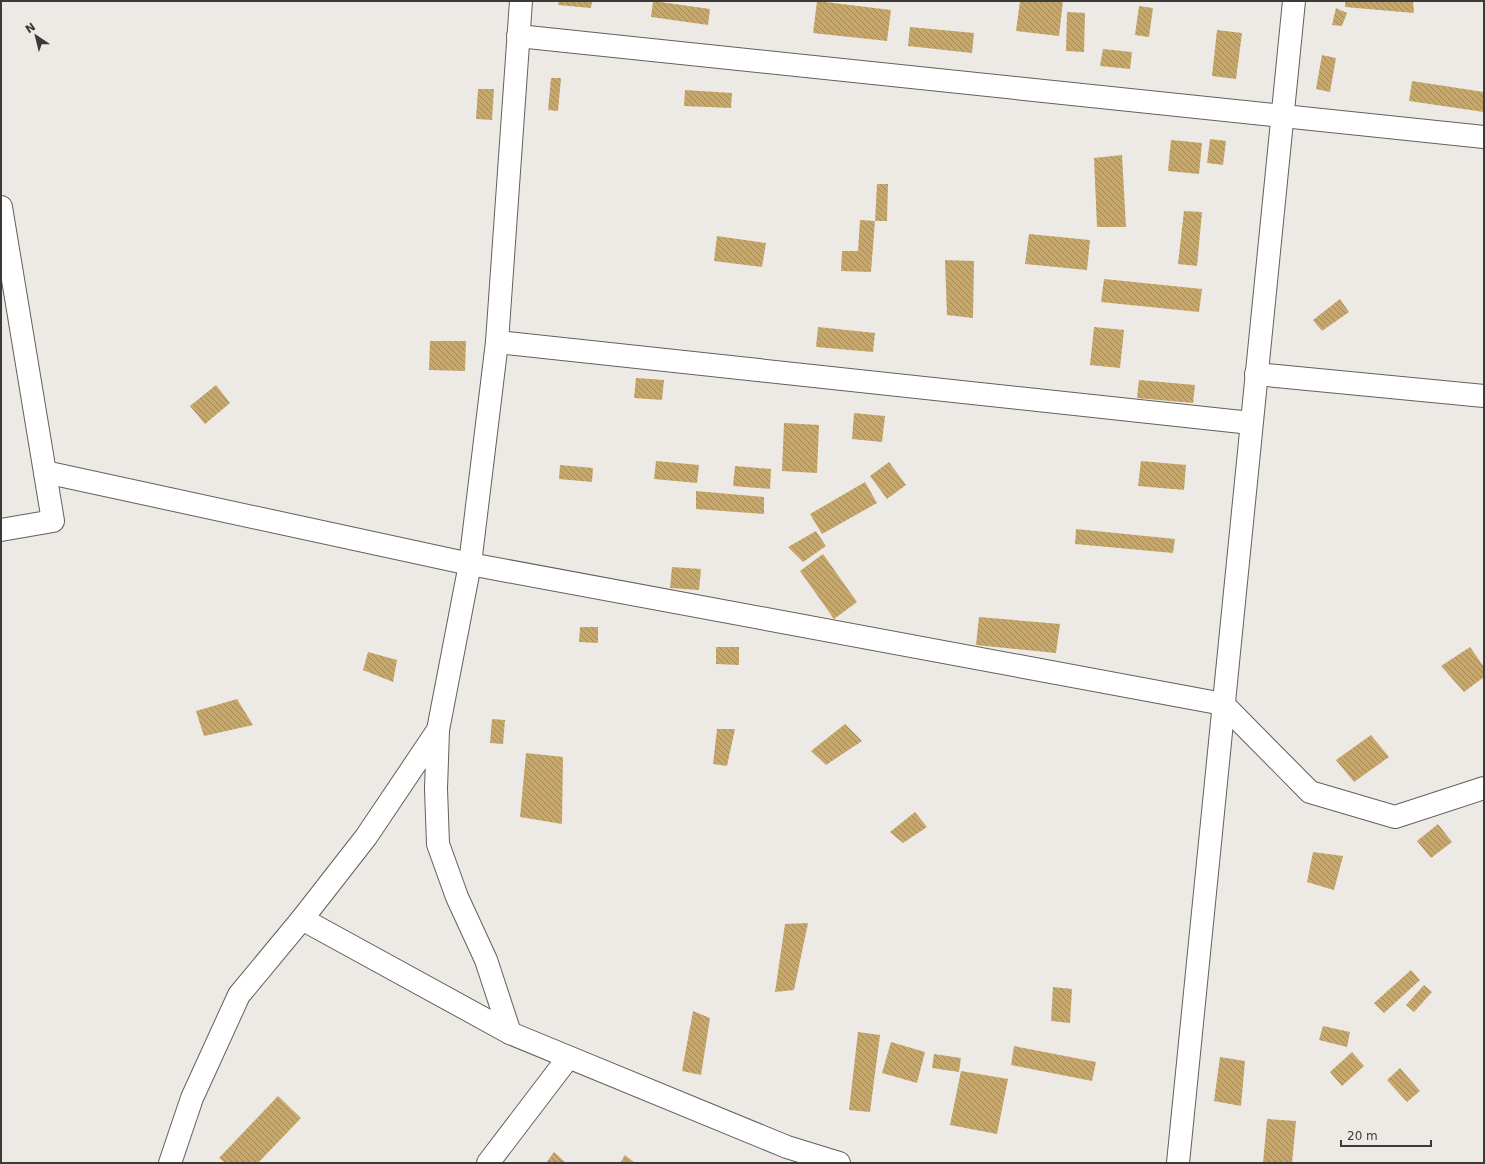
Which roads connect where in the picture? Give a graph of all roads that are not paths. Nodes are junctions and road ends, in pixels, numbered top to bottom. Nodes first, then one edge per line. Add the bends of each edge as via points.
1 (521, 1) edge
2 (1294, 1) edge
3 (518, 36) junction
4 (1282, 116) junction
5 (1484, 137) edge
6 (1, 207) edge
7 (497, 342) junction
8 (1256, 374) junction
9 (1484, 396) edge
10 (1251, 424) junction
11 (45, 472) junction
12 (1, 530) edge
13 (470, 564) junction
14 (1223, 704) junction
15 (438, 730) junction
16 (1484, 788) edge
17 (302, 919) junction
18 (510, 1033) junction
19 (568, 1058) junction
20 (788, 1155) edge
21 (170, 1163) edge
22 (488, 1163) edge
23 (839, 1163) edge
24 (1178, 1163) edge

1 - 3 street
2 - 4 street
3 - 4 street
3 - 7 street
4 - 5 street
4 - 8 street
6 - 11 street
7 - 10 street
7 - 13 street
8 - 9 street
8 - 10 street
10 - 14 street
11 - 12 street via 53,521
11 - 13 street
13 - 14 street
13 - 15 street
14 - 16 street via 1310,792 1395,818
14 - 24 street
15 - 17 street via 366,837
15 - 18 street via 438,844 457,897 486,960
17 - 18 street
17 - 21 street via 239,995 192,1098
18 - 19 street
19 - 20 street
19 - 22 street
20 - 23 street

